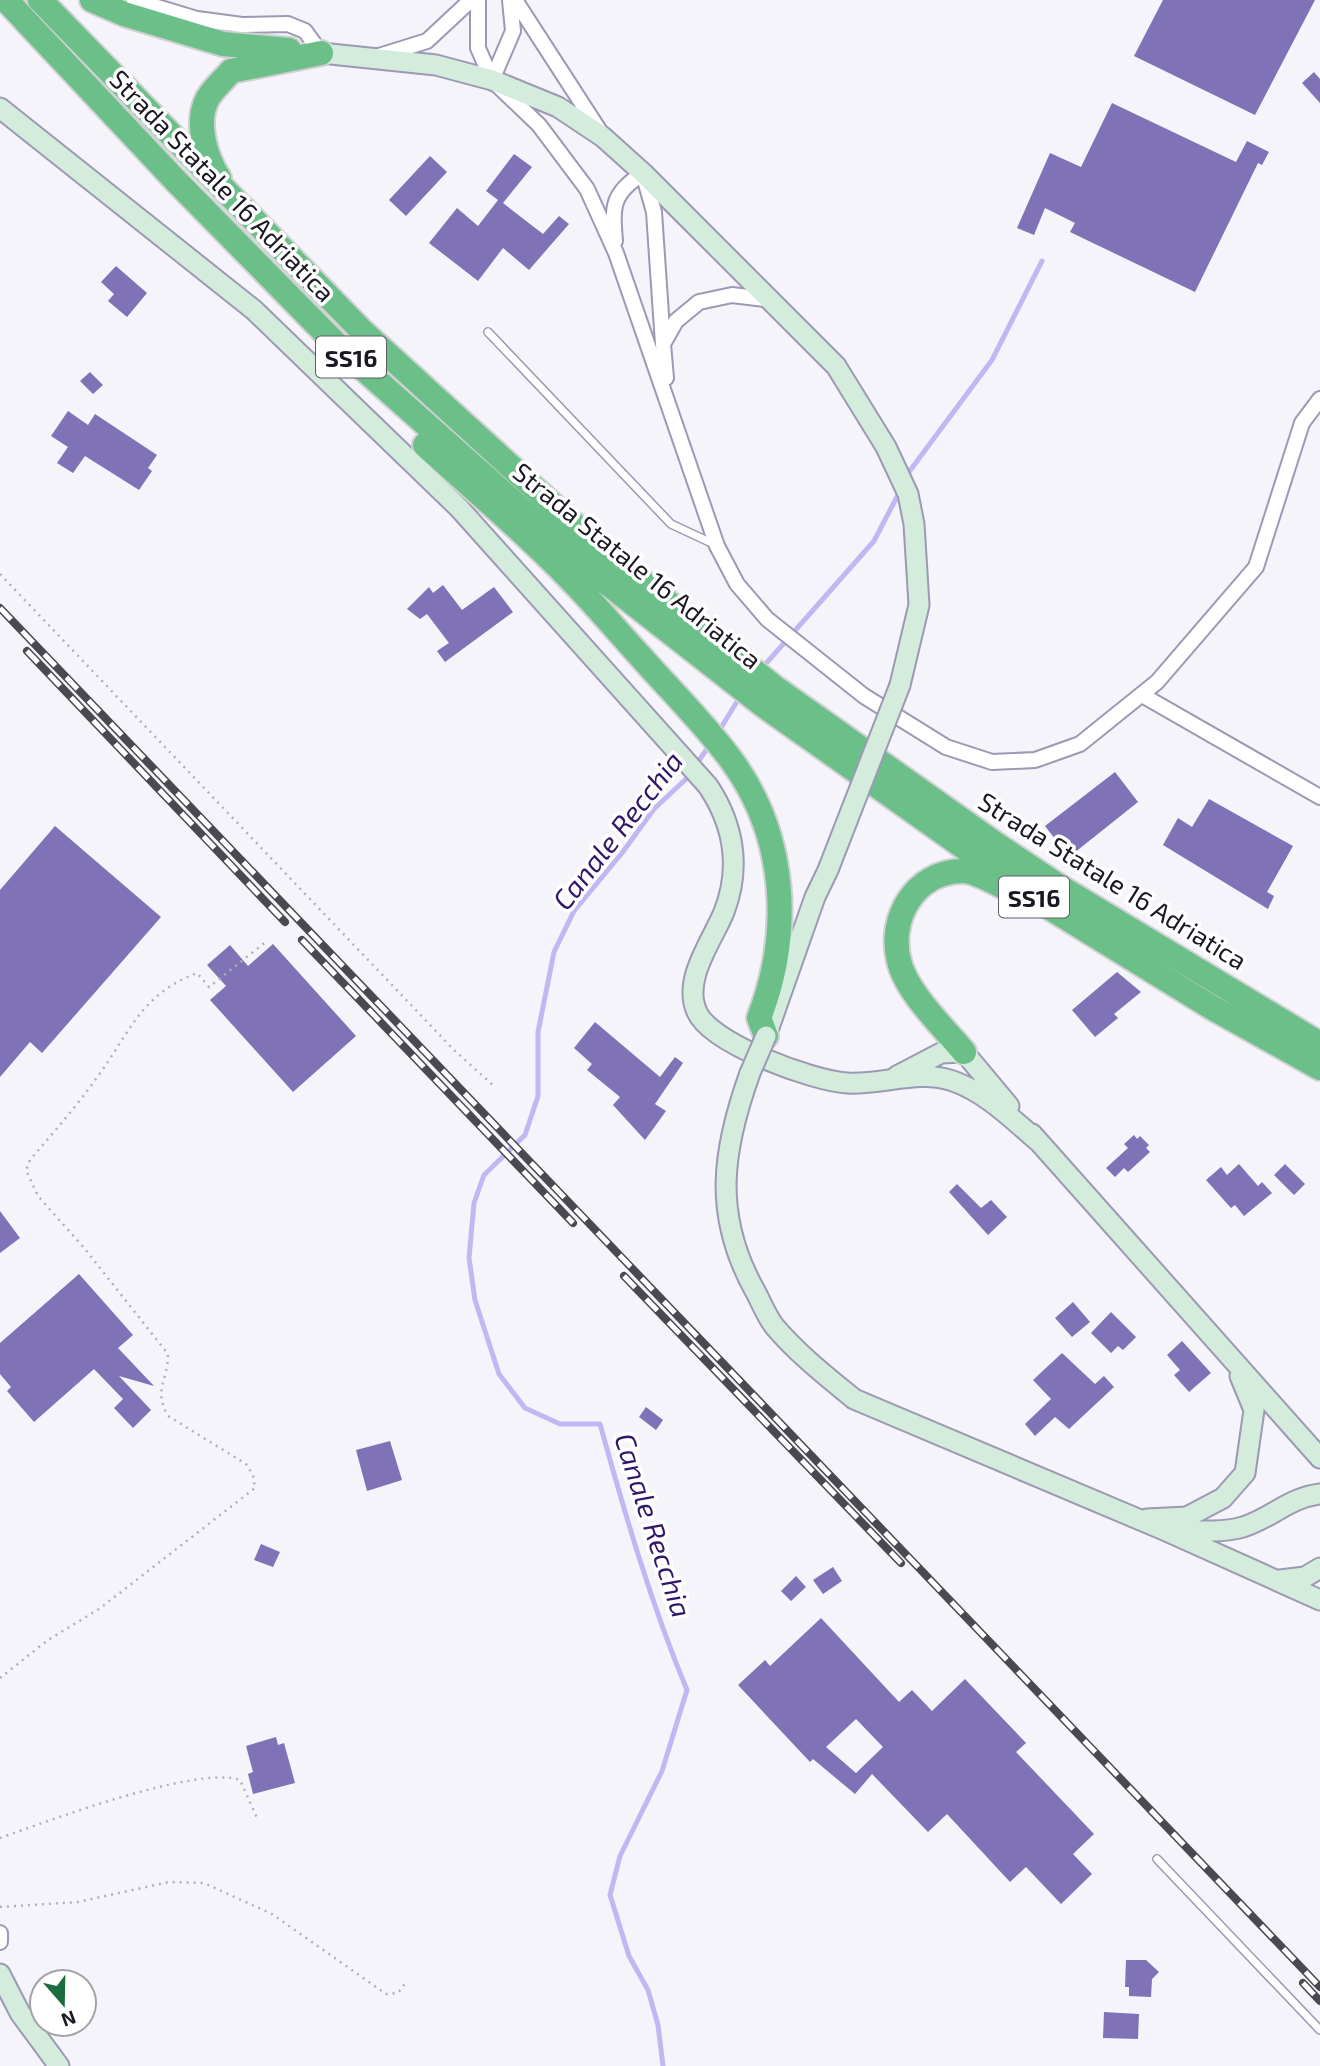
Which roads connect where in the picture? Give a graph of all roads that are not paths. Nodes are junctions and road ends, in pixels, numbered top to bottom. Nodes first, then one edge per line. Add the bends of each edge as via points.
1 (6, 0) edge
2 (40, 0) edge
3 (92, 0) edge
4 (134, 0) edge
5 (471, 0) edge
6 (478, 0) edge
7 (512, 0) edge
8 (0, 6) edge
9 (31, 28) junction
10 (321, 53) junction
11 (370, 59) junction
12 (492, 80) junction
13 (0, 108) edge
14 (603, 137) junction
15 (643, 173) junction
16 (237, 205) junction
17 (616, 253) junction
18 (772, 300) junction
19 (488, 332) dead end
20 (663, 344) junction
21 (339, 346) junction
22 (668, 397) junction
23 (1320, 399) edge
24 (716, 546) junction
25 (736, 671) junction
26 (1142, 695) junction
27 (768, 696) junction
28 (1320, 797) edge
29 (1047, 906) junction
30 (766, 1036) junction
31 (1320, 1044) edge
32 (964, 1052) junction
33 (1320, 1068) edge
34 (933, 1076) junction
35 (893, 1079) junction
36 (1040, 1143) junction
37 (1225, 1351) junction
38 (1320, 1458) edge
39 (1320, 1494) edge
40 (1138, 1519) junction
41 (1164, 1530) junction
42 (1320, 1568) edge
43 (1279, 1580) junction
44 (1320, 1600) edge
45 (1157, 1859) dead end
46 (0, 1933) edge
47 (0, 1942) edge
48 (0, 1974) edge
49 (1320, 2030) edge
50 (59, 2066) edge

1 - 9 highway, Strada Statale 16 Adriatica / SS16
2 - 16 highway, Strada Statale 16 Adriatica / SS16
3 - 10 highway via 223,44
4 - 10 street via 197,19 242,25 288,24 305,31
5 - 11 street via 427,41
6 - 12 street via 478,48
7 - 12 street via 513,31
7 - 14 street
8 - 9 highway
9 - 21 highway, Strada Statale 16 Adriatica / SS16
10 - 11 main road
10 - 16 highway via 231,71 206,102 203,137 210,163
11 - 12 main road via 436,65
12 - 14 main road via 558,107
12 - 17 street via 539,125 587,189
13 - 35 main road via 254,310 459,508 708,786 733,837 734,871 725,910 692,989 696,1012 710,1030 769,1061 846,1083
14 - 15 main road
15 - 17 street via 622,188 613,210
15 - 18 main road
15 - 20 street via 654,212
16 - 25 highway, Strada Statale 16 Adriatica / SS16 via 361,330
17 - 22 street
18 - 20 street via 732,295 699,302 676,321
18 - 30 main road, bridge via 836,366 886,447 908,494 919,564 919,605 900,685 815,897
19 - 24 lane via 671,524
20 - 22 street
21 - 25 highway, Strada Statale 16 Adriatica / SS16 via 583,564
21 - 30 highway via 338,366 569,577 733,761 772,847 782,896 780,944 771,989 759,1018
22 - 24 street
23 - 26 street via 1302,423 1256,567
24 - 26 street via 737,584 767,619 864,696 946,747 992,762 1035,760 1080,744
25 - 27 highway, Strada Statale 16 Adriatica / SS16
26 - 28 street
27 - 29 highway, Strada Statale 16 Adriatica / SS16
27 - 31 highway, Strada Statale 16 Adriatica / SS16 via 1060,887
29 - 32 highway via 964,871 934,877 909,897 894,932 899,964 920,1000
29 - 33 highway, Strada Statale 16 Adriatica / SS16
30 - 40 main road, bridge via 729,1137 725,1192 728,1220 747,1275 773,1324 811,1365 854,1399
32 - 34 main road via 953,1067
32 - 35 main road via 941,1053
32 - 36 main road
34 - 35 main road
34 - 36 main road via 988,1098
36 - 37 main road
37 - 38 main road
37 - 40 main road via 1254,1410 1245,1473 1223,1498 1186,1517
39 - 41 main road via 1300,1497 1244,1527
40 - 41 main road
41 - 43 main road
42 - 43 main road via 1305,1577
43 - 44 main road
45 - 49 lane
46 - 47 street
48 - 50 main road via 20,2013

